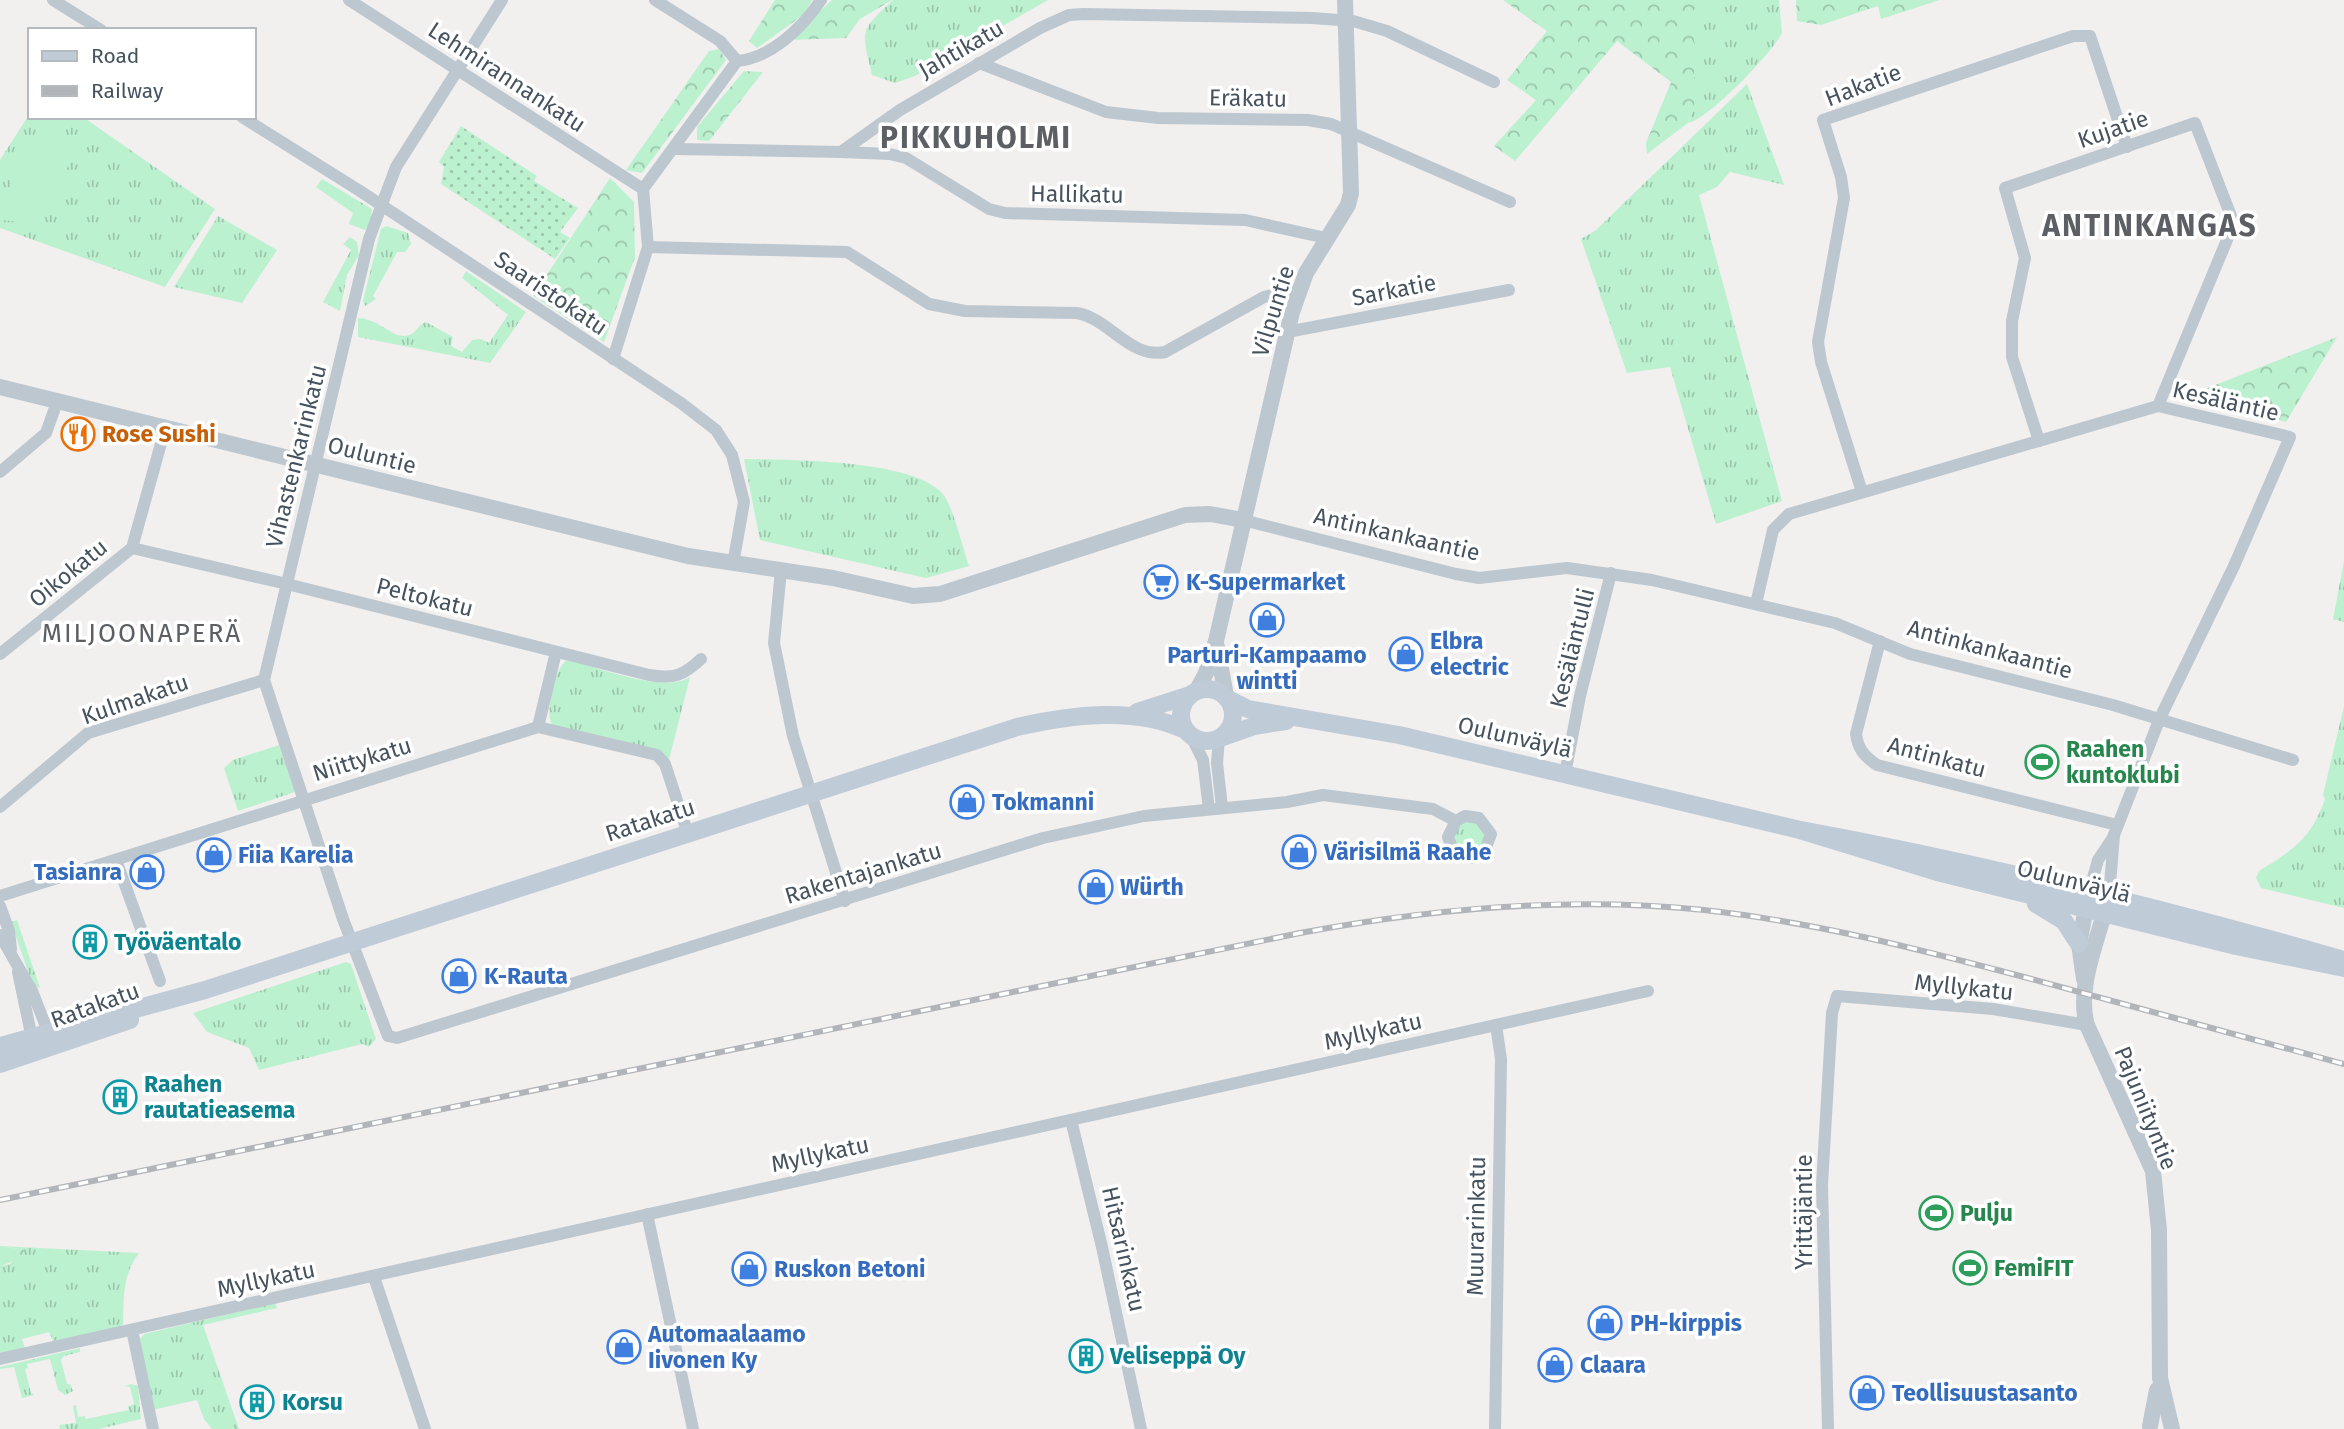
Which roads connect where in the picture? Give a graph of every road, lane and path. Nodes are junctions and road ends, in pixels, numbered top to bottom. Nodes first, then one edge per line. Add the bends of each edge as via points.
1 (53, 0) edge
2 (349, 0) edge
3 (502, 0) edge
4 (655, 0) edge
5 (821, 0) edge
6 (1345, 0) edge
7 (1345, 20) junction
8 (98, 28) edge
9 (737, 61) junction
10 (979, 63) junction
11 (457, 69) junction
12 (1494, 82) dead end
13 (245, 119) edge
14 (1349, 134) junction
15 (2127, 147) junction
16 (674, 149) junction
17 (841, 152) junction
18 (643, 189) junction
19 (1510, 202) dead end
20 (383, 207) junction
21 (1326, 238) junction
22 (648, 247) junction
23 (1300, 288) junction
24 (1509, 290) dead end
25 (1287, 332) junction
26 (613, 359) junction
27 (0, 387) edge
28 (57, 402) junction
29 (2158, 406) junction
30 (165, 429) junction
31 (2039, 440) junction
32 (317, 465) junction
33 (0, 472) edge
34 (1863, 492) junction
35 (1243, 520) junction
36 (132, 548) junction
37 (733, 564) junction
38 (781, 570) junction
39 (1611, 573) junction
40 (287, 584) junction
41 (1756, 604) junction
42 (1880, 640) junction
43 (1216, 641) junction
44 (556, 652) junction
45 (0, 654) edge
46 (701, 659) dead end
47 (264, 680) junction
48 (1193, 693) junction
49 (1228, 698) junction
50 (1115, 716) junction
51 (2160, 718) junction
52 (1303, 719) junction
53 (538, 727) junction
54 (1188, 733) junction
55 (1221, 738) junction
56 (2293, 760) dead end
57 (1565, 774) junction
58 (810, 794) junction
59 (305, 799) junction
60 (0, 807) edge
61 (1215, 808) junction
62 (1456, 821) dead end
63 (2116, 830) junction
64 (688, 834) junction
65 (1816, 834) junction
66 (116, 860) junction
67 (1977, 882) junction
68 (0, 896) edge
69 (845, 901) junction
70 (2088, 901) junction
71 (2107, 905) junction
72 (0, 906) edge
73 (0, 935) edge
74 (352, 943) junction
75 (2079, 944) junction
76 (11, 950) junction
77 (2344, 960) edge
78 (16, 964) junction
79 (2344, 968) edge
80 (160, 981) dead end
81 (2085, 983) junction
82 (1648, 991) dead end
83 (1837, 996) joint
84 (1496, 1025) junction
85 (2087, 1025) junction
86 (51, 1039) junction
87 (33, 1045) junction
88 (0, 1046) edge
89 (0, 1064) edge
90 (1071, 1120) junction
91 (647, 1214) junction
92 (374, 1277) junction
93 (132, 1330) junction
94 (0, 1359) edge
95 (2160, 1378) junction
96 (2146, 1428) edge
97 (153, 1429) edge
98 (425, 1429) edge
99 (693, 1429) edge
100 (1141, 1429) edge
101 (1495, 1429) edge
102 (1828, 1429) edge
103 (2170, 1429) edge

1 - 8 street
2 - 11 street, Lehmirannankatu
3 - 11 street, Vihastenkarinkatu
4 - 9 street via 720,41
5 - 9 street via 807,21 757,59
6 - 7 street, Vilpuntie
7 - 10 street, Jahtikatu via 1069,15
7 - 12 street, Jahtikatu via 1387,31
7 - 14 street, Vilpuntie
9 - 16 street
10 - 14 street, Eräkatu via 1106,112 1158,118 1308,120 1331,124
10 - 17 street, Jahtikatu
11 - 18 street, Lehmirannankatu
11 - 20 street, Vihastenkarinkatu via 396,167
13 - 20 street, Saaristokatu
14 - 19 street, Eräkatu
14 - 21 street, Vilpuntie via 1349,205
15 - 29 street, Kujatie via 2195,123 2231,216 2229,235
15 - 31 street, Kujatie via 2005,188 2025,258 2012,321 2012,357
15 - 34 street, Hakatie via 2090,36 2073,36 1823,120 1844,198 1818,342
16 - 17 street
16 - 18 street
17 - 21 street, Hallikatu via 906,158 1004,214 1245,219
18 - 22 street
20 - 26 street, Saaristokatu
20 - 32 street, Vihastenkarinkatu via 369,239
21 - 23 street, Vilpuntie
22 - 23 street via 847,253 929,304 965,311 1091,316 1142,352 1153,354 1165,352 1264,297
22 - 26 street
23 - 25 street, Vilpuntie
24 - 25 street, Sarkatie
25 - 35 street, Vilpuntie
26 - 37 street, Saaristokatu via 704,419 729,446 744,502
27 - 28 street, Ouluntie
28 - 30 street, Ouluntie
28 - 33 street via 46,433
29 - 31 street, Kesäläntie
29 - 51 street, Kesäläntie via 2290,437
30 - 32 street, Ouluntie
30 - 36 street, Oikokatu
31 - 34 street, Kesäläntie
32 - 37 street, Ouluntie
32 - 40 street, Vihastenkarinkatu
34 - 41 street, Kesäläntie via 1789,514 1779,522 1773,530
35 - 38 street, Antinkankaantie via 1201,513 1180,516 926,596
35 - 39 street, Antinkankaantie via 1456,575 1479,578 1567,568
35 - 43 street, Vilpuntie
36 - 40 street, Peltokatu
36 - 45 street, Oikokatu
37 - 38 street, Antinkankaantie
38 - 58 street via 774,643
39 - 41 street, Antinkankaantie
39 - 57 street, Kesäläntulli
40 - 44 street, Peltokatu
40 - 47 street, Vihastenkarinkatu
41 - 42 street, Antinkankaantie via 1835,623
42 - 51 street, Antinkankaantie via 1941,663
42 - 63 street, Antinkatu via 1856,734 1867,758 1877,765
43 - 48 street, Vilpuntie via 1206,673
43 - 49 street, Vilpuntie
44 - 46 street, Peltokatu via 664,677 682,676
44 - 53 street
47 - 59 street
47 - 60 street, Kulmakatu via 88,733
48 - 49 main road via 1216,690
48 - 50 main road, Ratakatu via 1148,710
48 - 54 main road via 1181,715
49 - 52 main road, Oulunväylä via 1248,709
49 - 55 main road via 1234,716
50 - 54 main road, Ratakatu via 1160,719
50 - 58 main road, Ratakatu via 1017,727
51 - 56 street, Antinkankaantie
51 - 63 street, Kesäläntie
52 - 55 main road, Oulunväylä via 1254,726
52 - 57 main road, Oulunväylä via 1399,735
53 - 59 street, Niittykatu
53 - 64 street via 657,755 665,764
54 - 55 main road via 1205,741
54 - 61 street via 1203,760
55 - 61 street
57 - 65 main road, Oulunväylä
58 - 64 main road, Ratakatu
58 - 69 street
59 - 66 street, Niittykatu
59 - 74 street
61 - 62 street, Rakentajankatu via 1323,795 1433,809
61 - 69 street, Rakentajankatu via 1144,816 1043,838
63 - 70 street, Kesäläntie via 2098,860
63 - 71 street, Kesäläntie
64 - 74 main road, Ratakatu
65 - 67 main road, Oulunväylä
65 - 70 main road, Oulunväylä via 1948,857
66 - 68 street, Niittykatu
66 - 80 street
67 - 70 main road, Oulunväylä
67 - 75 main road via 2051,911 2070,927
69 - 74 street, Rakentajankatu via 397,1038 385,1032
70 - 71 main road, Oulunväylä
70 - 75 street, Pajuniityntie
71 - 77 main road, Oulunväylä
71 - 79 main road, Oulunväylä via 2260,952
71 - 81 street, Pajuniityntie
72 - 76 street
73 - 76 street
74 - 86 main road, Ratakatu
75 - 81 street, Pajuniityntie
76 - 78 street
78 - 86 street
78 - 87 street
81 - 85 street, Pajuniityntie
82 - 84 street, Myllykatu
83 - 85 street, Myllykatu via 1993,1009
83 - 102 street, Yrittäjäntie via 1832,1013 1822,1185
84 - 90 street, Myllykatu
84 - 101 street, Muurarinkatu via 1501,1059
85 - 95 street, Pajuniityntie via 2152,1171 2159,1230
86 - 87 main road, Ratakatu
87 - 88 main road, Ratakatu
87 - 89 main road, Ratakatu
90 - 91 street, Myllykatu
90 - 100 street, Hitsarinkatu
91 - 92 street, Myllykatu
91 - 99 street
92 - 93 street, Myllykatu
92 - 98 street
93 - 94 street, Myllykatu
93 - 97 street
95 - 96 street, Pajuniityntie
95 - 103 street, Pajuniityntie
96 - 103 street

